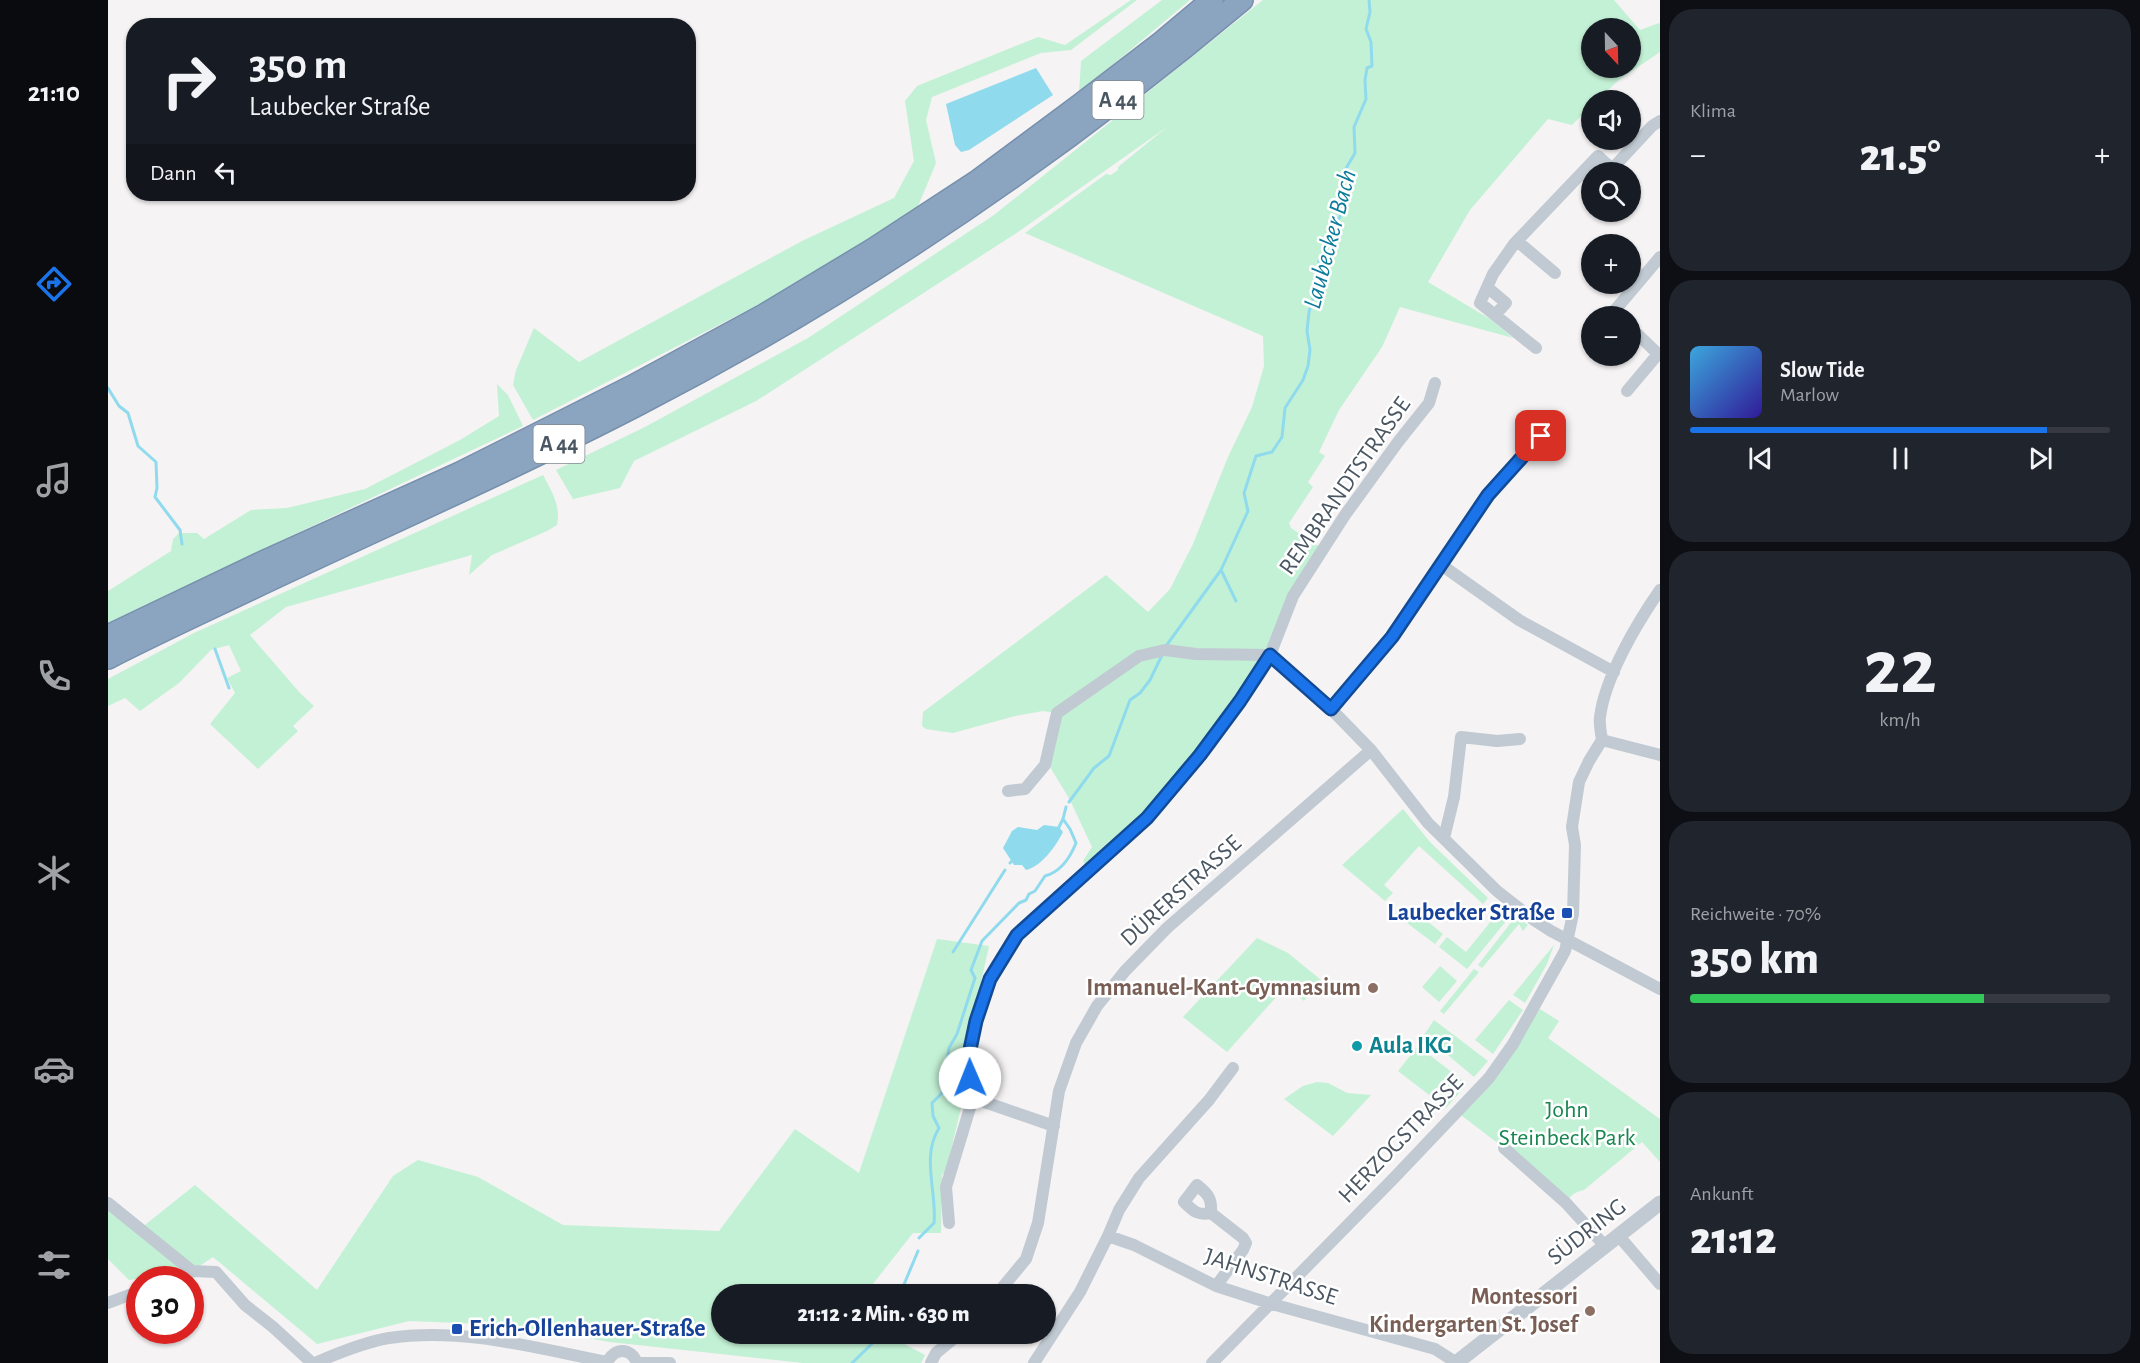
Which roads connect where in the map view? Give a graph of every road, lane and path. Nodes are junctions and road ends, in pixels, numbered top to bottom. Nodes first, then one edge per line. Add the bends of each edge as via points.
1 (1212, 0) edge
2 (1242, 0) edge
3 (1660, 121) edge
4 (1619, 162) edge
5 (1581, 180) edge
6 (1517, 241) junction
7 (1658, 263) edge
8 (1555, 273) dead end
9 (1622, 306) edge
10 (1641, 338) edge
11 (1536, 348) dead end
12 (1436, 383) dead end
13 (1627, 391) dead end
14 (1554, 421) dead end
15 (1440, 564) junction
16 (1660, 590) edge
17 (108, 636) edge
18 (1270, 655) junction
19 (108, 658) edge
20 (1614, 672) junction
21 (1331, 709) junction
22 (1520, 739) dead end
23 (1602, 740) junction
24 (1371, 750) junction
25 (1660, 755) edge
26 (1008, 791) dead end
27 (1444, 838) junction
28 (1568, 939) junction
29 (1660, 989) edge
30 (1233, 1068) dead end
31 (973, 1098) junction
32 (1054, 1126) junction
33 (1504, 1148) dead end
34 (108, 1203) edge
35 (1660, 1203) edge
36 (1211, 1213) dead end
37 (949, 1223) dead end
38 (1618, 1235) junction
39 (1108, 1236) junction
40 (1605, 1246) junction
41 (186, 1266) edge
42 (204, 1272) edge
43 (1005, 1284) edge
44 (1660, 1284) edge
45 (1216, 1286) junction
46 (126, 1296) edge
47 (108, 1303) edge
48 (1272, 1304) junction
49 (947, 1344) edge
50 (314, 1363) edge
51 (607, 1363) edge
52 (637, 1363) edge
53 (670, 1363) edge
54 (931, 1363) edge
55 (1034, 1363) edge
56 (1212, 1363) edge
57 (1457, 1363) edge

1 - 17 highway, A 44 via 979,180 764,315 460,473
2 - 19 highway, A 44 via 1165,64 1000,188 774,332 536,455
3 - 4 street
5 - 6 street
6 - 8 street
6 - 11 street via 1487,287 1506,303 1496,315
7 - 9 street
10 - 13 street via 1658,354
12 - 18 street, REMBRANDTSTRASSE via 1429,403 1345,515 1293,596
14 - 15 street via 1488,495
15 - 20 street via 1519,620
15 - 21 street via 1392,637
16 - 20 street
18 - 21 street
18 - 26 street via 1165,650 1139,656 1057,713 1045,765 1025,789
18 - 31 street, REMBRANDTSTRASSE via 1200,755 1147,818 1017,935 990,979 976,1021 968,1059
20 - 23 street via 1599,719
21 - 24 street
22 - 27 street via 1461,737 1454,797
23 - 25 street
23 - 28 street, HERZOGSTRASSE via 1579,782 1572,827 1574,903
24 - 27 street
24 - 32 street, DÜRERSTRASSE via 1167,928 1125,971 1097,1006 1076,1043 1059,1091
27 - 28 street via 1519,909
28 - 29 street
28 - 48 street, HERZOGSTRASSE via 1535,1006 1489,1078
30 - 39 street via 1139,1178
31 - 32 street
31 - 37 street via 946,1187
32 - 43 street, DÜRERSTRASSE via 1038,1223 1026,1259
33 - 40 street via 1566,1203
34 - 41 street
35 - 38 street, SÜDRING
36 - 45 street via 1246,1243
38 - 40 street, SÜDRING
38 - 44 street
39 - 45 street, JAHNSTRASSE
39 - 55 street via 1080,1292
40 - 57 street, SÜDRING
42 - 50 street via 216,1272 244,1305
45 - 48 street, JAHNSTRASSE
46 - 47 street
48 - 56 street, HERZOGSTRASSE
48 - 57 street, JAHNSTRASSE via 1424,1345
49 - 54 street
50 - 51 street via 387,1338 411,1335 476,1337
51 - 52 street via 622,1350 634,1356
52 - 53 street

